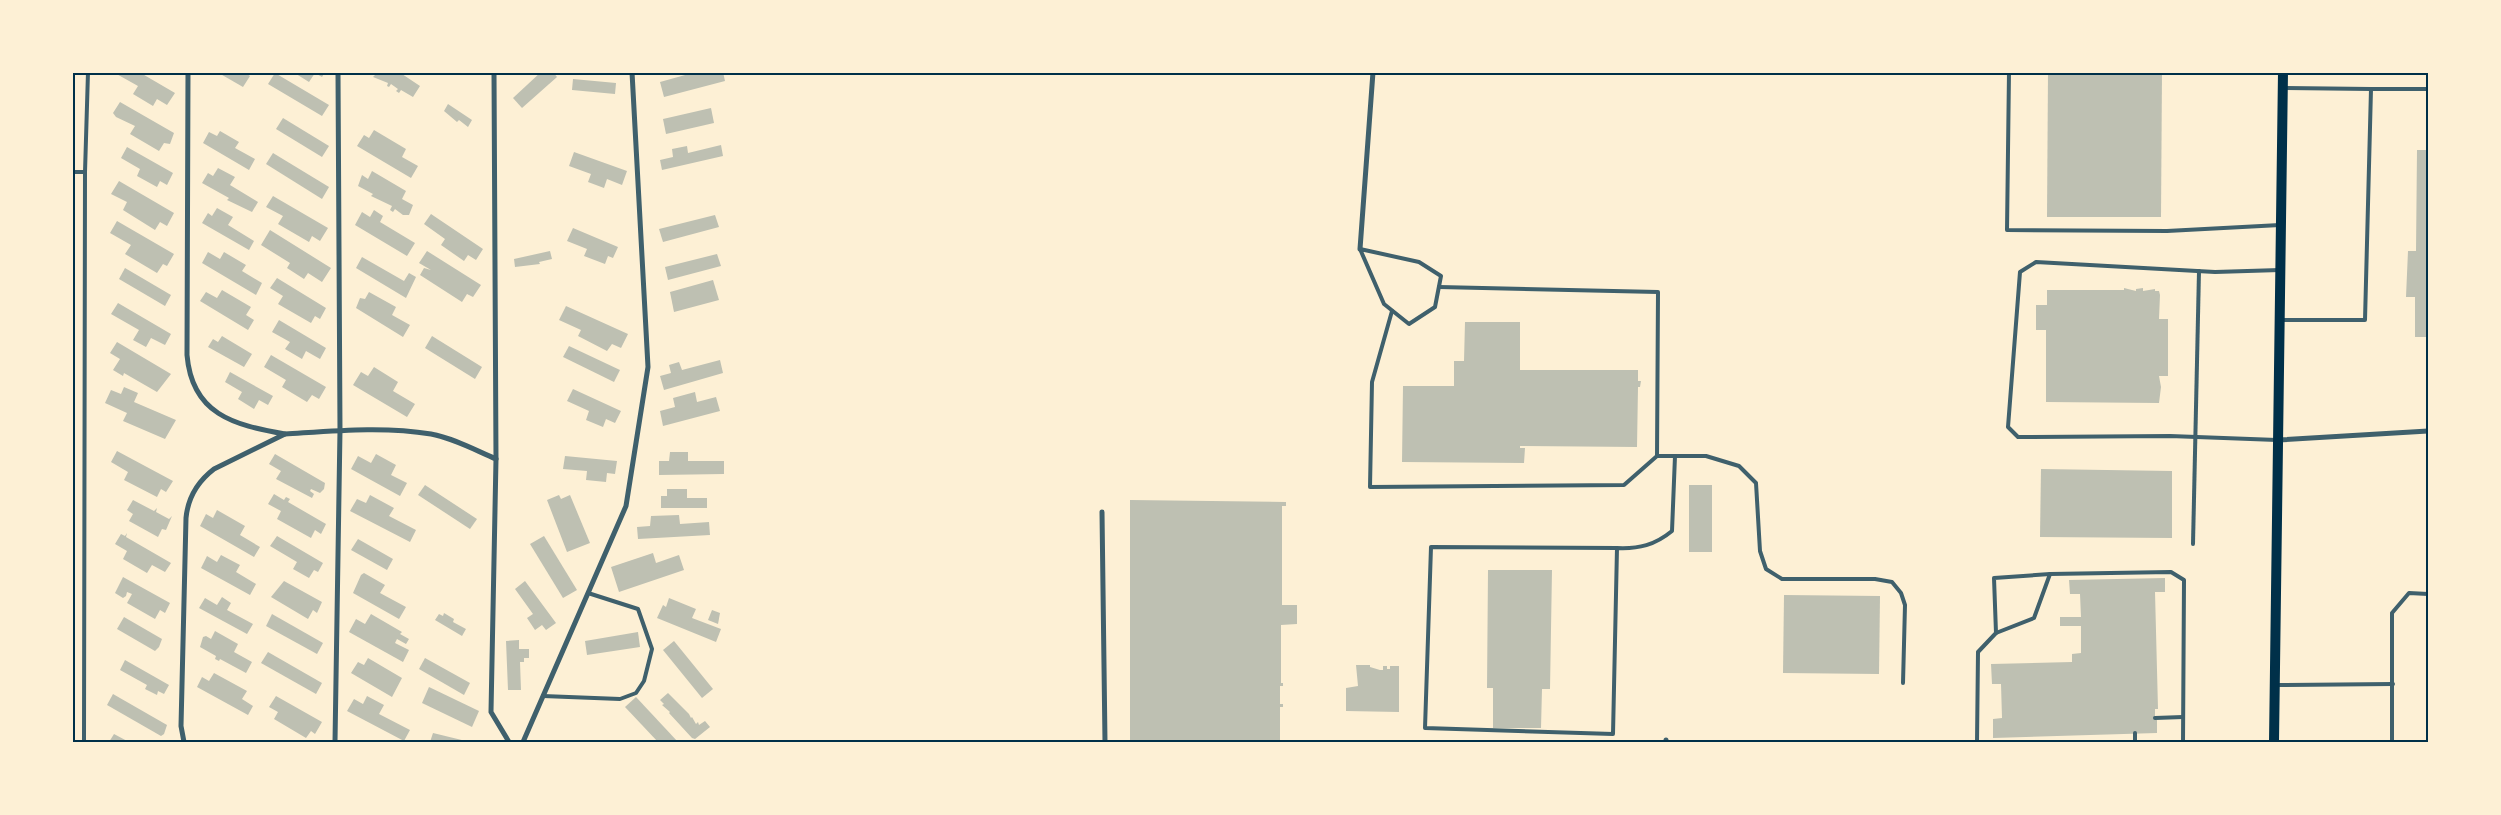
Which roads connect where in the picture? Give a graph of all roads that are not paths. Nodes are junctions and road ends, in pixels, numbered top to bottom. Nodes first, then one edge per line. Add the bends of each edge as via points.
1 (88, 72) edge
2 (188, 72) edge
3 (338, 72) edge
4 (494, 72) edge
5 (632, 72) edge
6 (1373, 72) edge
7 (2009, 72) edge
8 (2282, 72) edge
9 (2282, 88) junction
10 (2371, 89) junction
11 (2428, 89) edge
12 (72, 172) edge
13 (85, 172) junction
14 (2282, 225) junction
15 (1360, 249) junction
16 (2282, 270) junction
17 (2199, 271) junction
18 (1439, 287) junction
19 (1392, 311) junction
20 (2280, 320) junction
21 (340, 430) junction
22 (2428, 431) edge
23 (285, 434) junction
24 (2196, 436) junction
25 (2277, 440) junction
26 (1658, 456) junction
27 (1675, 456) junction
28 (496, 459) junction
29 (1102, 512) dead end
30 (2193, 544) dead end
31 (1617, 548) junction
32 (2050, 574) junction
33 (588, 593) junction
34 (2428, 594) edge
35 (1996, 633) junction
36 (1903, 683) dead end
37 (2393, 684) junction
38 (2276, 685) junction
39 (543, 696) junction
40 (2183, 717) junction
41 (2155, 718) dead end
42 (2135, 733) dead end
43 (84, 742) edge
44 (184, 742) edge
45 (335, 742) edge
46 (509, 742) edge
47 (523, 742) edge
48 (1105, 742) edge
49 (1978, 742) edge
50 (2135, 742) edge
51 (2183, 742) edge
52 (2274, 742) edge
53 (2392, 742) edge

1 - 13 lane
2 - 23 street via 187,355 190,376 200,398 225,418 259,430
3 - 21 street
4 - 28 street
5 - 33 street via 648,367 626,506
6 - 15 street
7 - 14 lane via 2007,230 2167,231
8 - 9 main road
9 - 10 lane
9 - 14 main road
10 - 11 lane
10 - 20 lane via 2366,320
12 - 13 lane
13 - 43 lane
14 - 16 main road
15 - 18 lane via 1419,262 1441,276
15 - 19 lane via 1384,304
16 - 17 lane
16 - 20 main road
17 - 24 lane
17 - 24 lane via 2036,262 2020,272 2008,427 2018,437
18 - 19 lane via 1436,307 1409,324
18 - 26 lane via 1658,292
19 - 26 lane via 1372,382 1370,487 1624,485
20 - 25 main road
21 - 23 street
21 - 28 street via 432,434
21 - 45 street
22 - 25 street
23 - 44 street via 214,469 190,497 186,518 181,726
24 - 25 lane
24 - 30 lane
25 - 38 main road
26 - 27 lane
27 - 31 lane via 1672,531 1660,541 1635,548
27 - 36 lane via 1706,456 1739,466 1756,483 1760,551 1766,569 1782,579 1875,579 1892,582 1905,605
28 - 46 street via 491,712
29 - 48 street
31 - 31 lane via 1431,547 1425,728 1614,734
32 - 35 lane via 2034,618
32 - 35 lane via 1994,578
32 - 40 lane via 2171,572 2184,580
33 - 39 street
33 - 39 lane via 638,609 652,649 644,681 636,693 620,699
34 - 37 lane via 2409,593 2392,613
35 - 49 lane via 1978,652
37 - 38 lane
37 - 53 lane
38 - 52 main road
39 - 47 street
40 - 41 lane
40 - 51 lane
42 - 50 lane

